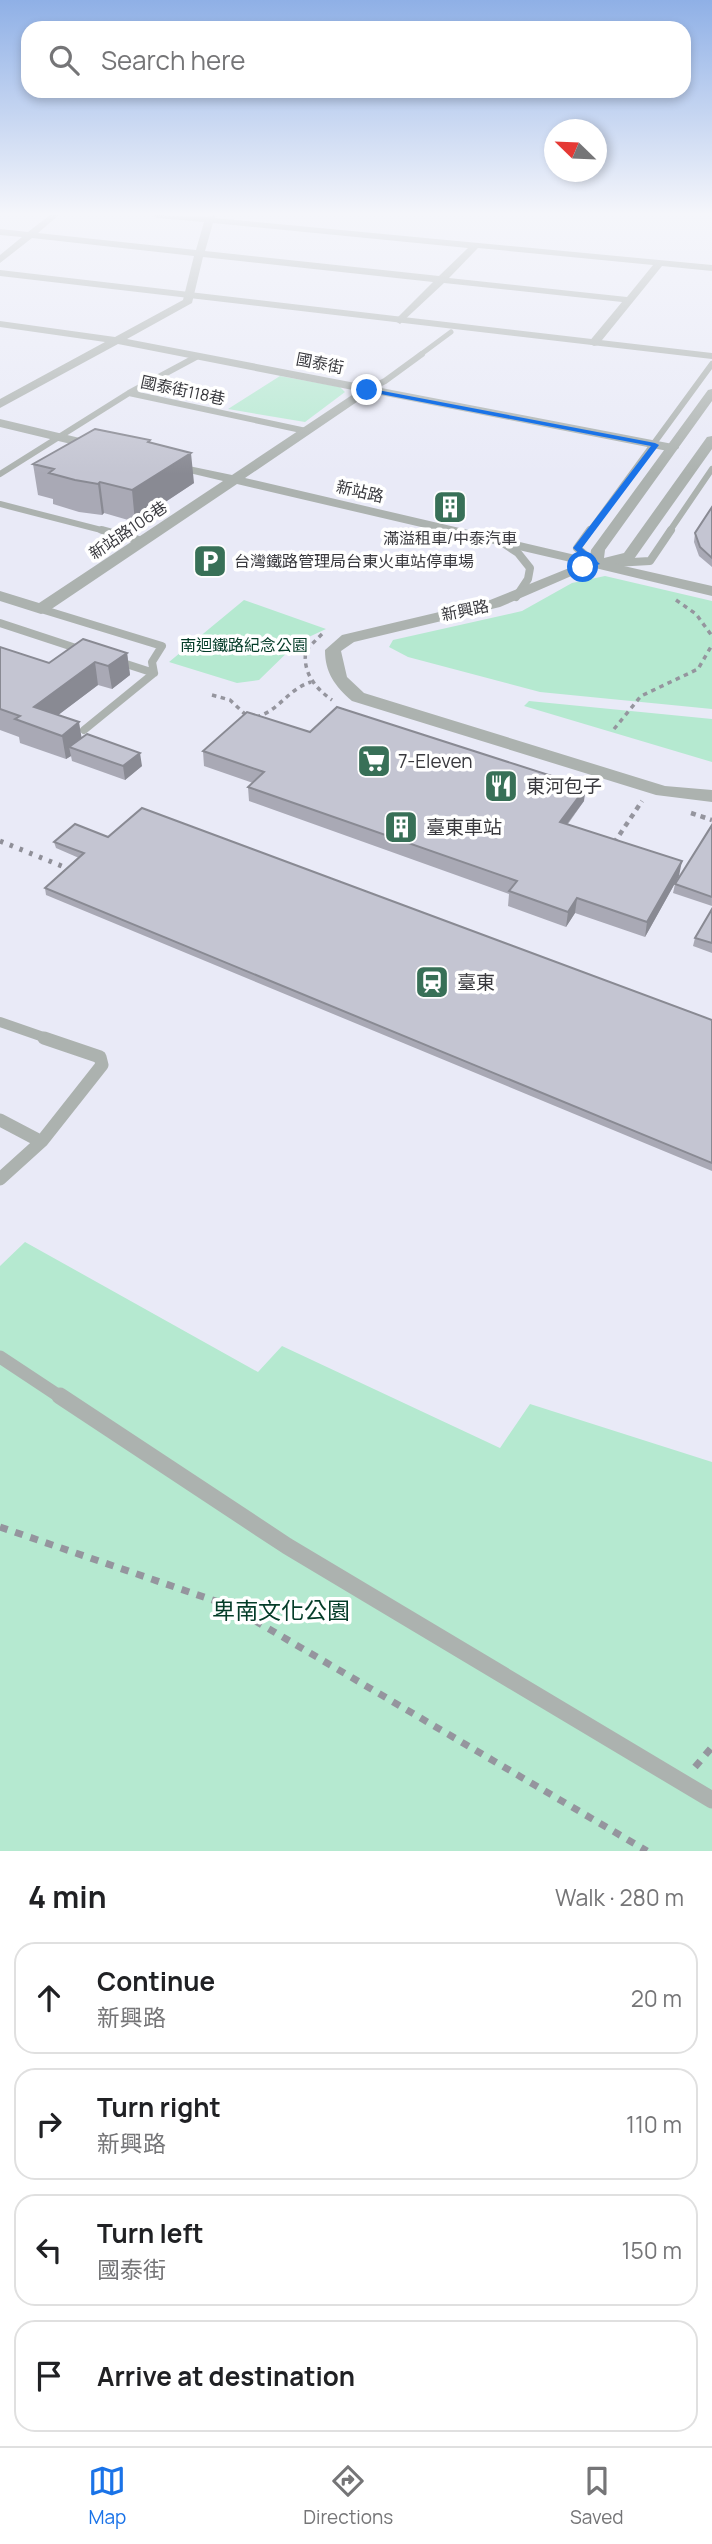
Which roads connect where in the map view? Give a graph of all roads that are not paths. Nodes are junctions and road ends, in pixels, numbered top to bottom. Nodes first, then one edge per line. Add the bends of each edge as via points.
1 (184, 301) edge
2 (207, 301) edge
3 (211, 301) edge
4 (420, 301) edge
5 (628, 301) edge
6 (400, 321) junction
7 (1, 325) edge
8 (451, 332) junction
9 (115, 340) junction
10 (594, 343) junction
11 (196, 356) junction
12 (712, 356) edge
13 (712, 363) edge
14 (367, 390) junction
15 (129, 393) junction
16 (712, 393) edge
17 (0, 404) edge
18 (0, 423) edge
19 (306, 431) junction
20 (58, 437) junction
21 (712, 440) edge
22 (655, 445) junction
23 (673, 448) junction
24 (113, 450) edge
25 (708, 454) edge
26 (153, 460) edge
27 (712, 469) edge
28 (0, 474) edge
29 (234, 479) junction
30 (0, 504) edge
31 (143, 541) junction
32 (503, 543) junction
33 (596, 564) junction
34 (712, 591) edge
35 (0, 596) edge
36 (516, 597) junction
37 (41, 609) junction
38 (0, 623) edge
39 (89, 652) edge
40 (102, 656) edge
41 (154, 673) junction
42 (84, 730) dead end
43 (712, 796) edge
44 (0, 1023) edge
45 (0, 1120) edge
46 (40, 1141) junction
47 (0, 1179) edge
48 (0, 1357) edge
49 (712, 1800) edge

1 - 9 street
2 - 8 street
3 - 6 street
4 - 6 street
5 - 10 street
6 - 10 street
7 - 9 street, 國泰街
8 - 13 street
8 - 14 lane
9 - 11 street, 國泰街
9 - 17 street
10 - 12 street
11 - 14 street, 國泰街
11 - 15 lane, 國泰街118巷
13 - 22 lane
14 - 19 street, 新站路106巷
14 - 22 street, 國泰街
15 - 19 lane, 國泰街118巷
15 - 20 lane
16 - 23 street
18 - 20 street
19 - 29 street, 新站路106巷
20 - 24 street
20 - 28 lane
21 - 25 street, 新興路
22 - 23 street, 國泰街
22 - 33 lane via 577,548
23 - 33 street via 598,550
25 - 33 street, 新興路 via 629,556
26 - 29 street, 新站路
27 - 33 lane, 新興路 via 650,561
29 - 31 street, 新站路106巷
29 - 32 street, 新站路
30 - 31 lane
31 - 37 street, 新站路106巷
32 - 33 street, 新站路
32 - 36 lane via 530,568
33 - 34 street, 新站路
33 - 36 street, 新興路
35 - 37 street
36 - 43 street, 新興路 via 341,641 332,650 333,670 358,697 663,791
37 - 41 lane via 162,646 152,662
38 - 39 lane
40 - 41 lane
41 - 42 lane
44 - 46 lane via 100,1057 102,1065
45 - 46 lane
46 - 47 lane
48 - 49 lane via 287,1546

